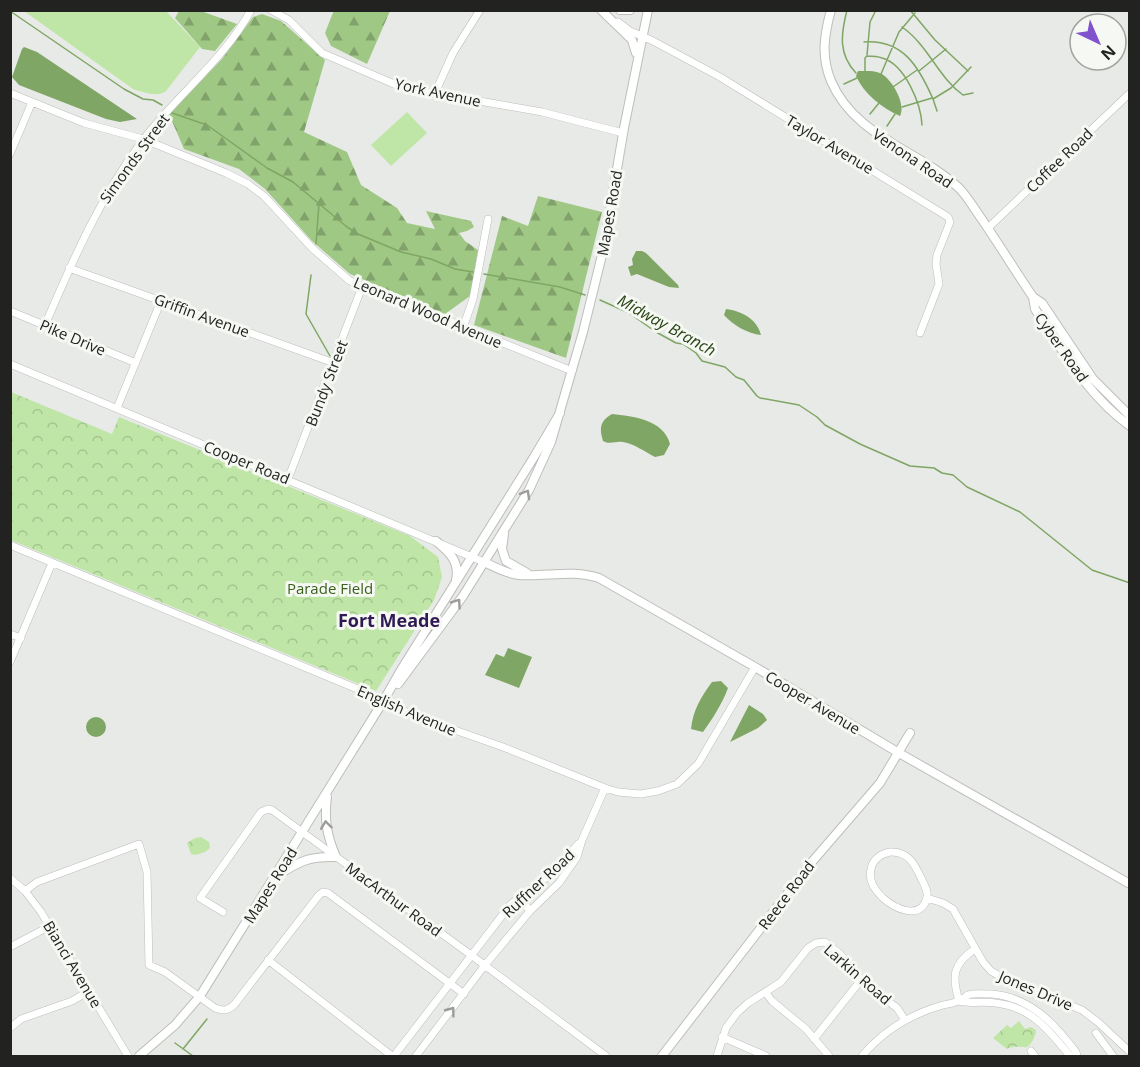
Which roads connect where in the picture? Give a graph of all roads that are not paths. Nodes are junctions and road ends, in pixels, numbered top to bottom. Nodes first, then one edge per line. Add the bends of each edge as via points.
1 (251, 10) edge
2 (271, 10) edge
3 (480, 10) edge
4 (603, 10) edge
5 (620, 10) edge
6 (630, 10) edge
7 (648, 10) edge
8 (831, 10) edge
9 (642, 35) junction
10 (637, 59) junction
11 (10, 93) edge
12 (435, 93) junction
13 (1130, 93) edge
14 (32, 102) junction
15 (623, 133) junction
16 (143, 140) junction
17 (10, 154) edge
18 (488, 219) dead end
19 (988, 228) junction
20 (69, 268) junction
21 (362, 287) junction
22 (1033, 297) junction
23 (161, 301) junction
24 (10, 311) edge
25 (45, 325) junction
26 (463, 328) junction
27 (920, 333) dead end
28 (136, 363) junction
29 (334, 363) junction
30 (10, 364) edge
31 (572, 371) junction
32 (117, 408) junction
33 (560, 413) junction
34 (1130, 416) edge
35 (1130, 426) edge
36 (288, 479) junction
37 (505, 528) junction
38 (436, 541) junction
39 (10, 545) edge
40 (472, 556) junction
41 (484, 562) junction
42 (52, 563) junction
43 (531, 575) junction
44 (456, 583) junction
45 (10, 634) edge
46 (21, 638) junction
47 (10, 662) edge
48 (755, 667) junction
49 (384, 700) junction
50 (910, 733) dead end
51 (899, 753) junction
52 (605, 788) junction
53 (327, 792) junction
54 (302, 832) junction
55 (582, 840) junction
56 (336, 857) junction
57 (555, 871) junction
58 (275, 876) junction
59 (10, 878) edge
60 (562, 879) junction
61 (1130, 884) edge
62 (25, 891) junction
63 (519, 897) junction
64 (927, 898) junction
65 (530, 910) junction
66 (223, 912) dead end
67 (50, 926) junction
68 (10, 947) edge
69 (975, 949) junction
70 (471, 955) junction
71 (268, 960) junction
72 (485, 965) junction
73 (861, 980) junction
74 (449, 983) junction
75 (89, 991) junction
76 (766, 993) junction
77 (464, 994) junction
78 (200, 996) junction
79 (959, 1001) junction
80 (905, 1020) junction
81 (10, 1028) edge
82 (1096, 1033) dead end
83 (722, 1037) junction
84 (814, 1039) junction
85 (1130, 1052) edge
86 (128, 1056) edge
87 (139, 1056) edge
88 (393, 1056) edge
89 (416, 1056) edge
90 (606, 1056) edge
91 (662, 1056) edge
92 (717, 1056) edge
93 (766, 1056) edge
94 (829, 1056) edge
95 (861, 1056) edge
96 (1070, 1056) edge
97 (1077, 1056) edge
98 (1113, 1056) edge

1 - 16 street, Simonds Street via 227,46
2 - 12 street, York Avenue via 289,20 314,47 332,58 394,84
3 - 12 street via 453,53
4 - 9 street, Taylor Avenue
4 - 10 street via 632,40
5 - 6 street
7 - 9 street, Mapes Road
8 - 19 street, Venona Road via 824,44 827,70 852,115 945,176 961,190
9 - 10 street, Mapes Road
9 - 27 street, Taylor Avenue via 720,77 948,216 950,222 937,255 939,284
10 - 15 street, Mapes Road
11 - 14 street, Leonard Wood Avenue
12 - 15 street, York Avenue via 543,112
13 - 19 street, Coffee Road
14 - 16 street, Leonard Wood Avenue via 99,129
14 - 17 street
15 - 31 street, Mapes Road via 603,251
16 - 20 street, Simonds Street via 102,202
16 - 21 street, Leonard Wood Avenue via 248,184 327,262
18 - 26 street via 473,299
19 - 22 street, Venona Road
20 - 23 street, Griffin Avenue
20 - 25 street, Simonds Street
21 - 26 street, Leonard Wood Avenue
21 - 29 street, Bundy Street
22 - 34 street, Cyber Road via 1042,303 1093,379
22 - 35 street, Cyber Road via 1035,309 1078,372 1108,408
23 - 28 street
23 - 29 street, Griffin Avenue
24 - 25 street, Pike Drive
25 - 28 street, Pike Drive
26 - 31 street, Leonard Wood Avenue
28 - 32 street
29 - 36 street, Bundy Street
30 - 32 street, Cooper Road
31 - 33 street, Mapes Road
32 - 36 street, Cooper Road
37 -> 33 street, Mapes Road via 529,490
33 - 40 street, Mapes Road
36 - 38 street, Cooper Road
37 - 41 street, Mapes Road
37 - 43 street via 504,557 509,564
38 - 40 street, Cooper Road
38 - 44 street via 455,560
39 - 42 street, English Avenue
40 - 41 street, Cooper Road
40 - 44 street, Mapes Road
41 - 43 street, Cooper Avenue via 510,573
49 -> 41 street, Mapes Road
42 - 46 street
42 - 49 street, English Avenue
43 - 48 street, Cooper Avenue via 587,573
44 - 49 street, Mapes Road
45 - 46 street
46 - 47 street
48 - 51 street, Cooper Avenue
48 - 52 street, English Avenue via 698,764 676,783 641,794
49 - 52 street, English Avenue via 412,715
49 - 53 street, Mapes Road
50 - 51 street, Reece Road
51 - 61 street, Cooper Avenue
51 - 91 street, Reece Road via 880,783 824,846
52 - 55 street, Ruffner Road
53 - 54 street, Mapes Road
56 -> 53 street via 326,831
54 - 56 street, MacArthur Road
54 - 58 street, Mapes Road
54 - 66 street, MacArthur Road via 272,810 261,812 200,898
55 - 57 street, Ruffner Road
55 - 60 street, Ruffner Road via 577,857
56 - 58 street via 307,858
56 - 70 street, MacArthur Road
57 - 60 street
57 - 63 street, Ruffner Road
58 - 78 street, Mapes Road
59 - 62 street, Bianci Avenue
60 - 65 street, Ruffner Road
62 - 67 street, Bianci Avenue
62 - 78 street via 37,882 139,844 147,872 148,960
63 - 65 street
63 - 70 street, Ruffner Road
64 - 64 street via 924,905 911,912 889,903 872,884 870,872 874,862 885,853 904,854 915,866
64 - 69 street, Jones Drive via 953,909
65 - 72 street, Ruffner Road
67 - 68 street
67 - 75 street, Bianci Avenue
69 - 79 street via 962,959 956,971 954,982
69 - 85 street, Jones Drive via 997,975 1082,1010
70 - 72 street, MacArthur Road
70 - 74 street, Ruffner Road
71 - 74 street via 323,892
71 - 78 street via 229,1010 215,1008
71 - 88 street
72 - 77 street, Ruffner Road
72 - 90 street
73 - 76 street, Larkin Road via 840,954 820,942 812,945 781,982
73 - 80 street, Larkin Road via 897,1008
73 - 84 street
74 - 77 street
74 - 88 street, Ruffner Road
75 - 81 street via 21,1019
75 - 86 street, Bianci Avenue
76 - 83 street, Larkin Road via 736,1013
76 - 84 street
89 -> 77 street, Ruffner Road
78 - 87 street, Mapes Road via 175,1025
79 - 80 street
79 - 96 street via 994,1002 1023,1010 1042,1023
79 - 97 street via 976,994 1018,1000 1048,1018
80 - 95 street
82 - 98 street
83 - 92 street, Larkin Road
83 - 93 street
84 - 94 street

